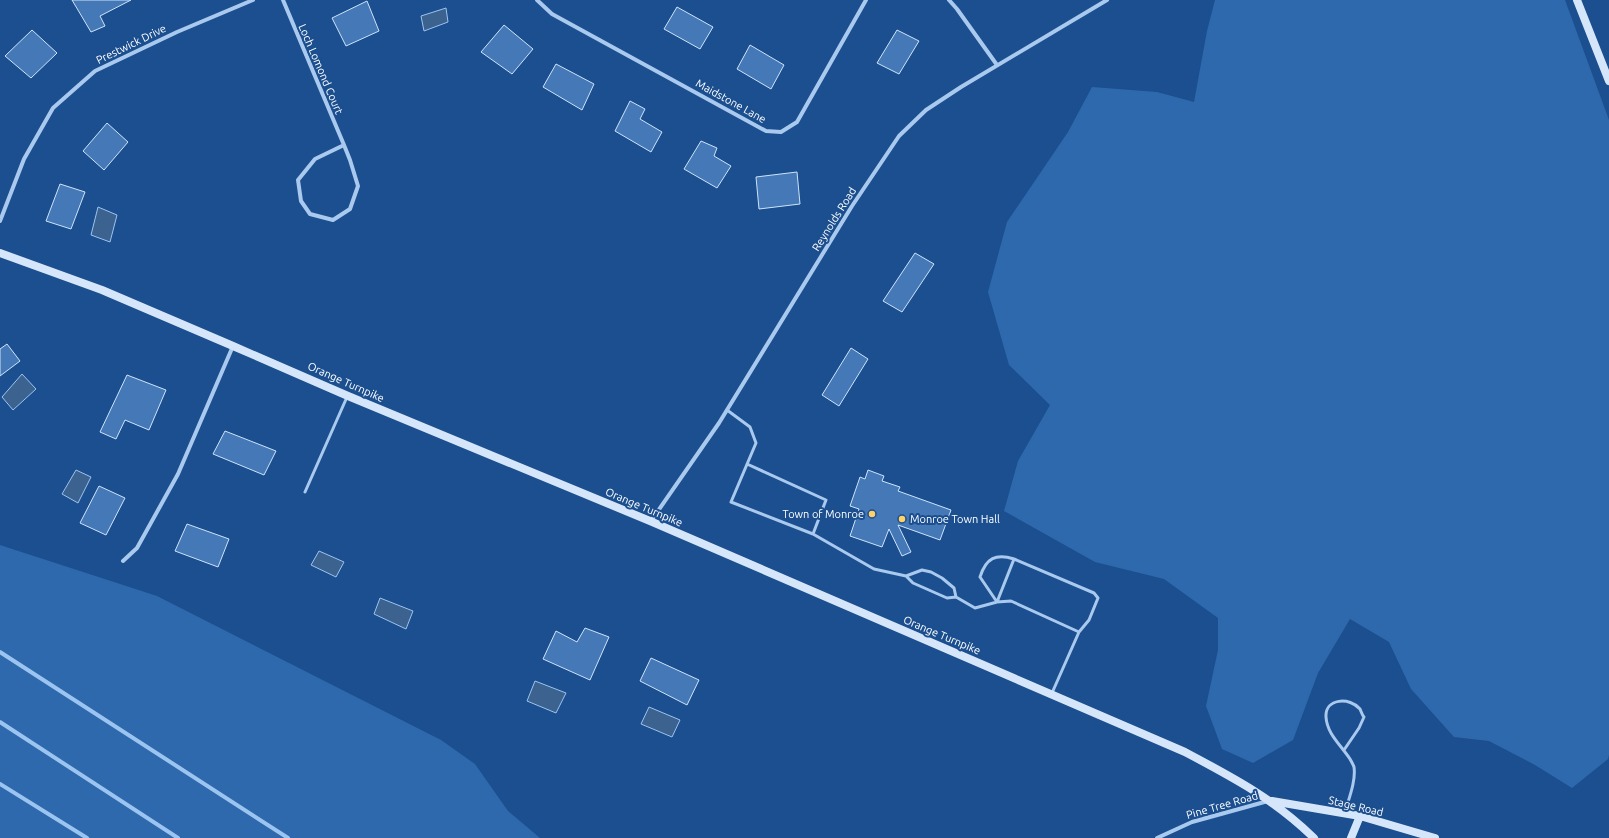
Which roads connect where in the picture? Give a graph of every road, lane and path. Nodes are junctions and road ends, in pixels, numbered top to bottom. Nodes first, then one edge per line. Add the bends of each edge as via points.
1 (253, 0) edge
2 (282, 0) edge
3 (537, 0) edge
4 (866, 0) edge
5 (948, 0) edge
6 (1107, 0) edge
7 (1578, 0) edge
8 (996, 65) junction
9 (1609, 81) edge
10 (344, 145) junction
11 (0, 221) edge
12 (0, 254) edge
13 (233, 346) junction
14 (348, 396) junction
15 (727, 410) junction
16 (747, 464) junction
17 (305, 492) dead end
18 (650, 522) junction
19 (813, 534) junction
20 (1014, 559) junction
21 (123, 561) dead end
22 (906, 576) junction
23 (956, 597) junction
24 (997, 602) junction
25 (1079, 632) junction
26 (1051, 695) junction
27 (1344, 750) junction
28 (1271, 801) junction
29 (1345, 814) junction
30 (1360, 816) junction
31 (1157, 838) edge
32 (1314, 838) edge
33 (1351, 838) edge
34 (1435, 838) edge

1 - 11 street, Prestwick Drive via 95,71 77,86 53,108 46,120 24,159
2 - 10 street, Loch Lomond Court
3 - 4 street, Maidstone Lane via 552,14 760,128 781,132 797,122
5 - 8 street
6 - 8 street, Reynolds Road
7 - 9 main road
8 - 15 street, Reynolds Road via 926,110 899,136 852,206
10 - 10 street, Loch Lomond Court via 358,186 350,209 333,220 310,214 301,201 298,180 315,159
12 - 13 main road, Orange Turnpike via 102,290
13 - 14 main road, Orange Turnpike
13 - 21 street via 178,474 137,548
14 - 17 lane
14 - 18 main road, Orange Turnpike
15 - 16 lane via 750,427 756,443
15 - 18 street, Reynolds Road
16 - 19 lane via 826,500
16 - 19 lane via 731,502
18 - 26 main road, Orange Turnpike
19 - 22 lane via 874,569
20 - 24 lane
20 - 24 lane via 996,556 982,570 980,577
20 - 25 lane via 1094,593 1098,598 1089,620
22 - 23 lane via 913,583 947,598
22 - 23 lane via 922,570 931,572 954,588
23 - 24 lane via 975,608
24 - 25 lane via 1011,601
25 - 26 lane
26 - 28 main road, Orange Turnpike via 1185,752
27 - 27 lane via 1326,723 1326,714 1331,704 1339,700 1352,703 1360,709 1364,717
27 - 29 lane via 1354,766 1354,778
28 - 29 main road, Stage Road
28 - 31 street, Pine Tree Road via 1192,822
28 - 32 main road
29 - 30 main road, Stage Road
30 - 33 main road
30 - 34 main road, Stage Road

